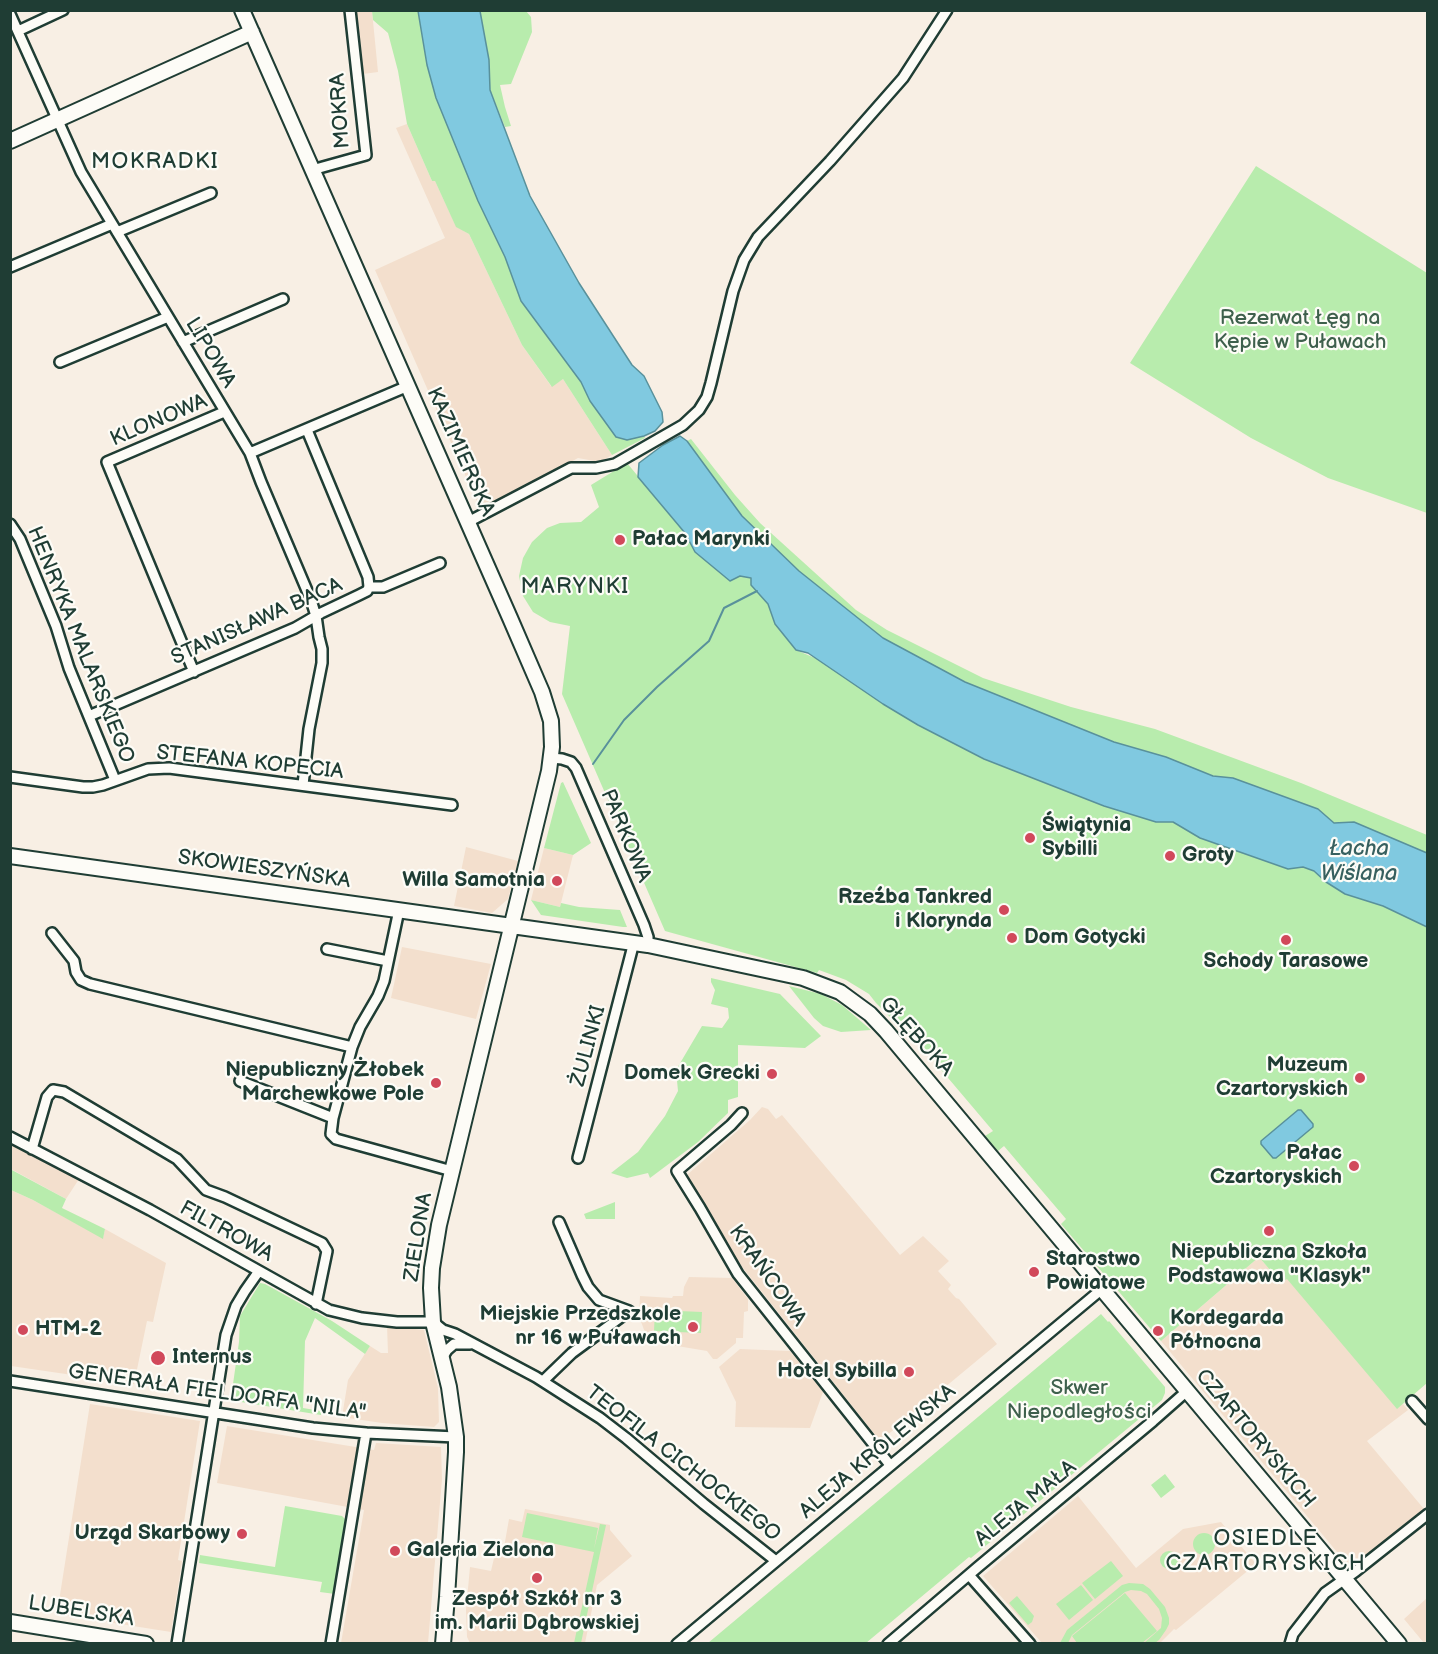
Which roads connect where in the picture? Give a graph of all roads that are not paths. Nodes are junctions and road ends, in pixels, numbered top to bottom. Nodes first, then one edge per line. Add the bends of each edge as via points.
1 (63, 10) edge
2 (242, 10) edge
3 (350, 10) edge
4 (947, 10) edge
5 (10, 14) edge
6 (18, 31) junction
7 (252, 32) junction
8 (57, 120) junction
9 (10, 141) edge
10 (312, 170) junction
11 (211, 193) dead end
12 (115, 228) junction
13 (10, 267) edge
14 (283, 299) dead end
15 (168, 317) junction
16 (183, 342) junction
17 (60, 362) dead end
18 (408, 386) junction
19 (224, 412) junction
20 (307, 430) junction
21 (250, 453) junction
22 (468, 522) junction
23 (10, 524) edge
24 (440, 563) dead end
25 (369, 587) junction
26 (316, 616) junction
27 (194, 672) junction
28 (89, 716) junction
29 (551, 758) junction
30 (10, 777) edge
31 (115, 780) junction
32 (303, 785) junction
33 (452, 805) dead end
34 (10, 856) edge
35 (399, 910) junction
36 (513, 925) junction
37 (52, 933) dead end
38 (641, 943) junction
39 (327, 949) dead end
40 (388, 961) junction
41 (352, 1047) junction
42 (240, 1081) dead end
43 (742, 1113) dead end
44 (333, 1118) junction
45 (10, 1137) edge
46 (32, 1149) junction
47 (579, 1158) dead end
48 (452, 1171) junction
49 (559, 1221) dead end
50 (259, 1271) junction
51 (1102, 1289) junction
52 (316, 1304) junction
53 (433, 1322) junction
54 (472, 1344) junction
55 (442, 1358) junction
56 (10, 1381) edge
57 (543, 1381) junction
58 (1187, 1391) junction
59 (1412, 1401) dead end
60 (214, 1413) junction
61 (1428, 1419) edge
62 (366, 1433) junction
63 (456, 1437) junction
64 (890, 1465) junction
65 (1428, 1514) edge
66 (776, 1560) junction
67 (969, 1575) junction
68 (1344, 1579) junction
69 (10, 1622) edge
70 (445, 1641) edge
71 (146, 1644) edge
72 (177, 1644) edge
73 (331, 1644) edge
74 (677, 1644) edge
75 (888, 1644) edge
76 (1030, 1644) edge
77 (1290, 1644) edge
78 (1399, 1644) edge

1 - 6 street
2 - 7 main road, KAZIMIERSKA
3 - 10 street, MOKRA via 366,155
4 - 22 street via 903,78 758,237 744,260 733,291 707,397 699,410 683,425 615,464 571,468
5 - 6 street, LIPOWA
6 - 8 street, LIPOWA
7 - 8 main road
7 - 10 main road, KAZIMIERSKA
8 - 9 main road
8 - 12 street, LIPOWA via 81,172
10 - 18 main road, KAZIMIERSKA
11 - 12 street
12 - 13 street
12 - 15 street, LIPOWA
14 - 16 street
15 - 16 street, LIPOWA
15 - 17 street
16 - 19 street, LIPOWA
18 - 20 street
18 - 22 main road, KAZIMIERSKA
19 - 21 street, LIPOWA
19 - 27 street, KLONOWA via 107,462
20 - 21 street
20 - 25 street
21 - 26 street, LIPOWA
22 - 29 main road, KAZIMIERSKA via 548,706
23 - 28 street, HENRYKA MALARSKIEGO via 56,626
24 - 25 street, STANISŁAWA BACA via 383,587
25 - 26 street, STANISŁAWA BACA
26 - 27 street, STANISŁAWA BACA
26 - 32 street, LIPOWA via 323,657
27 - 28 street, STANISŁAWA BACA
28 - 31 street, HENRYKA MALARSKIEGO
29 - 36 main road, KAZIMIERSKA
29 - 38 street, PARKOWA via 571,762 576,768 644,925 648,937
30 - 31 street, STEFANA KOPECIA via 83,787
31 - 32 street, STEFANA KOPECIA via 157,768
32 - 33 street, STEFANA KOPECIA
34 - 35 main road, SKOWIESZYŃSKA
35 - 36 main road, SKOWIESZYŃSKA
35 - 40 street
36 - 38 main road, GŁĘBOKA
36 - 48 main road, ZIELONA
37 - 41 street via 74,961 81,980 90,984
38 - 47 street, ŻULINKI
38 - 51 main road, GŁĘBOKA via 803,978 857,1003 886,1031
39 - 40 street
40 - 41 street via 378,996
41 - 44 street
42 - 44 street
43 - 64 street, KRAŃCOWA via 677,1171 738,1275
44 - 48 street via 331,1134 336,1139
45 - 46 street, FILTROWA
46 - 50 street, FILTROWA
46 - 52 street via 46,1097 53,1090 64,1092 177,1159 206,1190 322,1243 327,1251
48 - 53 main road, ZIELONA via 432,1268
49 - 57 street via 588,1287 599,1300 629,1311 572,1353
50 - 52 street, FILTROWA
50 - 60 street via 240,1299 228,1327
51 - 58 main road, CZARTORYSKICH
51 - 64 street, ALEJA KRÓLEWSKA
52 - 53 street, FILTROWA via 362,1318
53 - 54 street, TEOFILA CICHOCKIEGO
53 - 55 main road, ZIELONA
54 - 55 street via 454,1344
54 - 57 street, TEOFILA CICHOCKIEGO
55 - 63 main road, ZIELONA
56 - 60 street, GENERAŁA FIELDORFA "NILA"
57 - 66 street, TEOFILA CICHOCKIEGO via 600,1418
58 - 67 street, ALEJA MAŁA
58 - 68 main road, CZARTORYSKICH
59 - 61 street
60 - 62 street, GENERAŁA FIELDORFA "NILA"
60 - 72 street
62 - 63 street, GENERAŁA FIELDORFA "NILA"
62 - 73 street
63 - 70 main road, ZIELONA
64 - 66 street, ALEJA KRÓLEWSKA
65 - 68 street
66 - 74 street, ALEJA KRÓLEWSKA
67 - 75 street, ALEJA MAŁA
67 - 76 street
68 - 77 street via 1320,1599 1293,1634
68 - 78 main road, CZARTORYSKICH
69 - 71 main road, LUBELSKA

